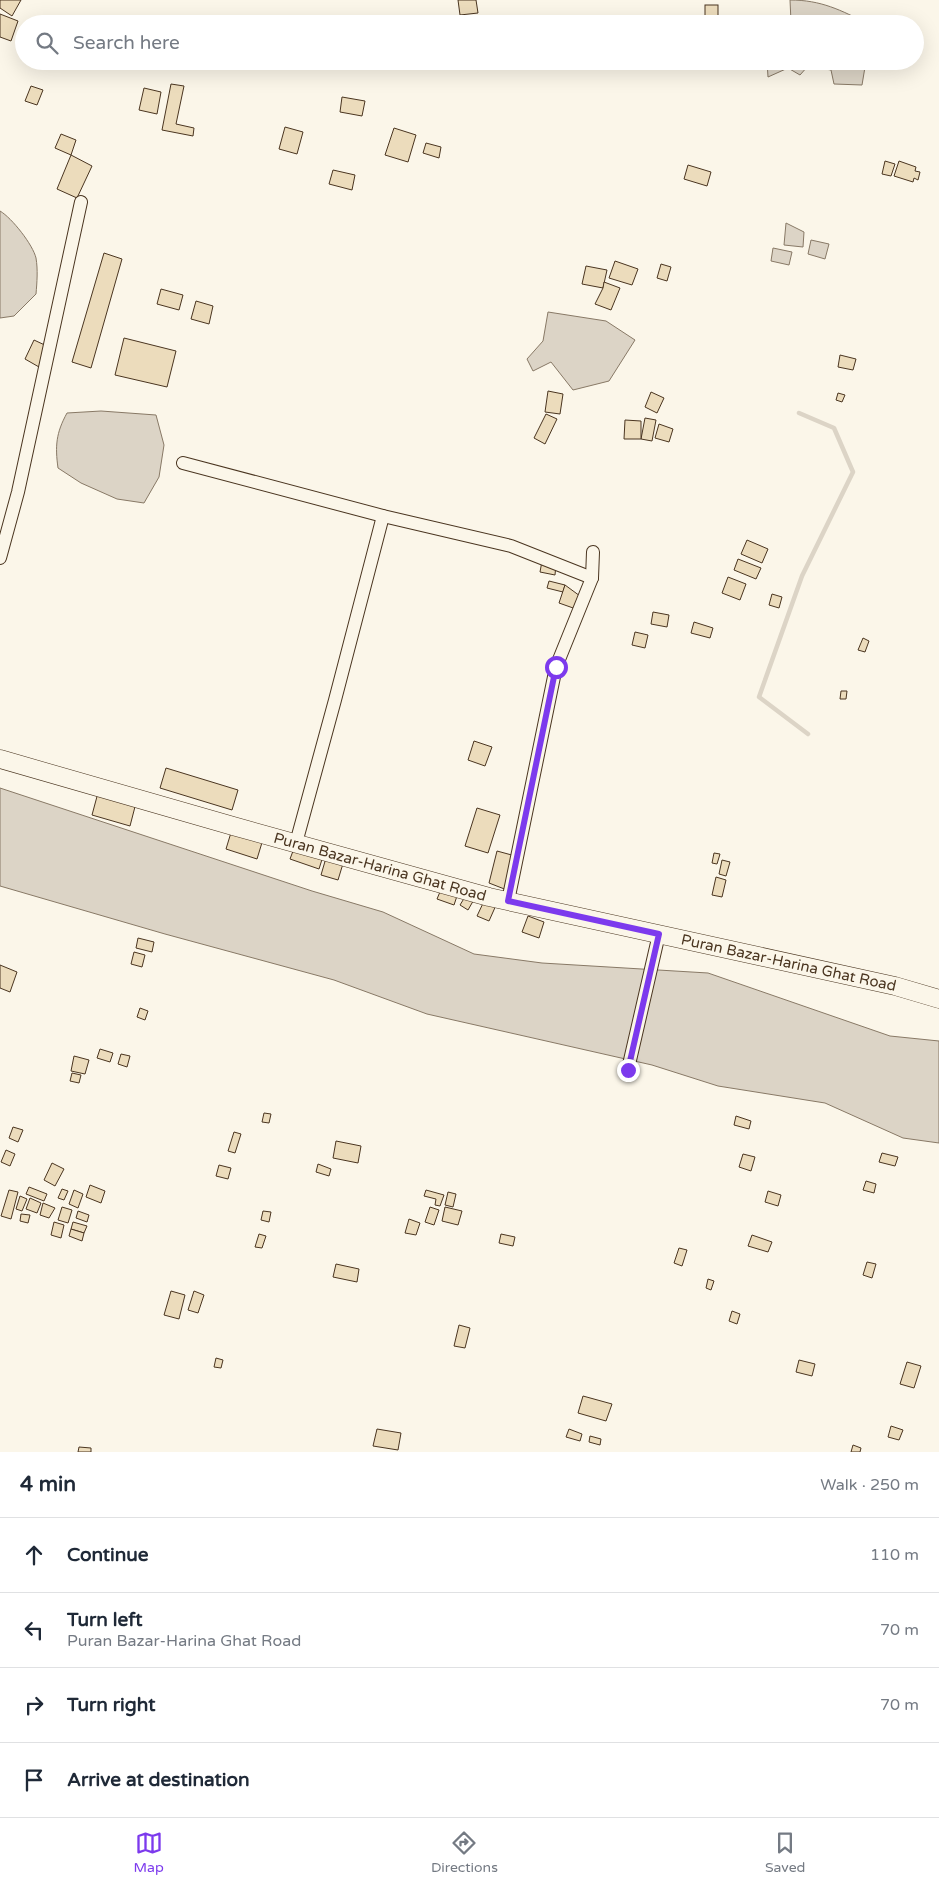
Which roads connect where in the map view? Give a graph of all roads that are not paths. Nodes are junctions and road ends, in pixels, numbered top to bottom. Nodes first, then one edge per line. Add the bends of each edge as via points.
1 (82, 202) dead end
2 (184, 463) dead end
3 (383, 516) junction
4 (594, 552) dead end
5 (0, 558) edge
6 (592, 578) junction
7 (0, 759) edge
8 (296, 843) junction
9 (508, 901) junction
10 (659, 934) junction
11 (939, 999) edge
12 (628, 1070) dead end

1 - 5 street via 18,492
2 - 3 street
3 - 6 street via 511,546
3 - 8 street
4 - 6 street
6 - 9 street via 556,667
7 - 8 main road, Puran Bazar-Harina Ghat Road
8 - 9 main road, Puran Bazar-Harina Ghat Road
9 - 10 main road, Puran Bazar-Harina Ghat Road
10 - 11 main road, Puran Bazar-Harina Ghat Road via 895,986
10 - 12 street

